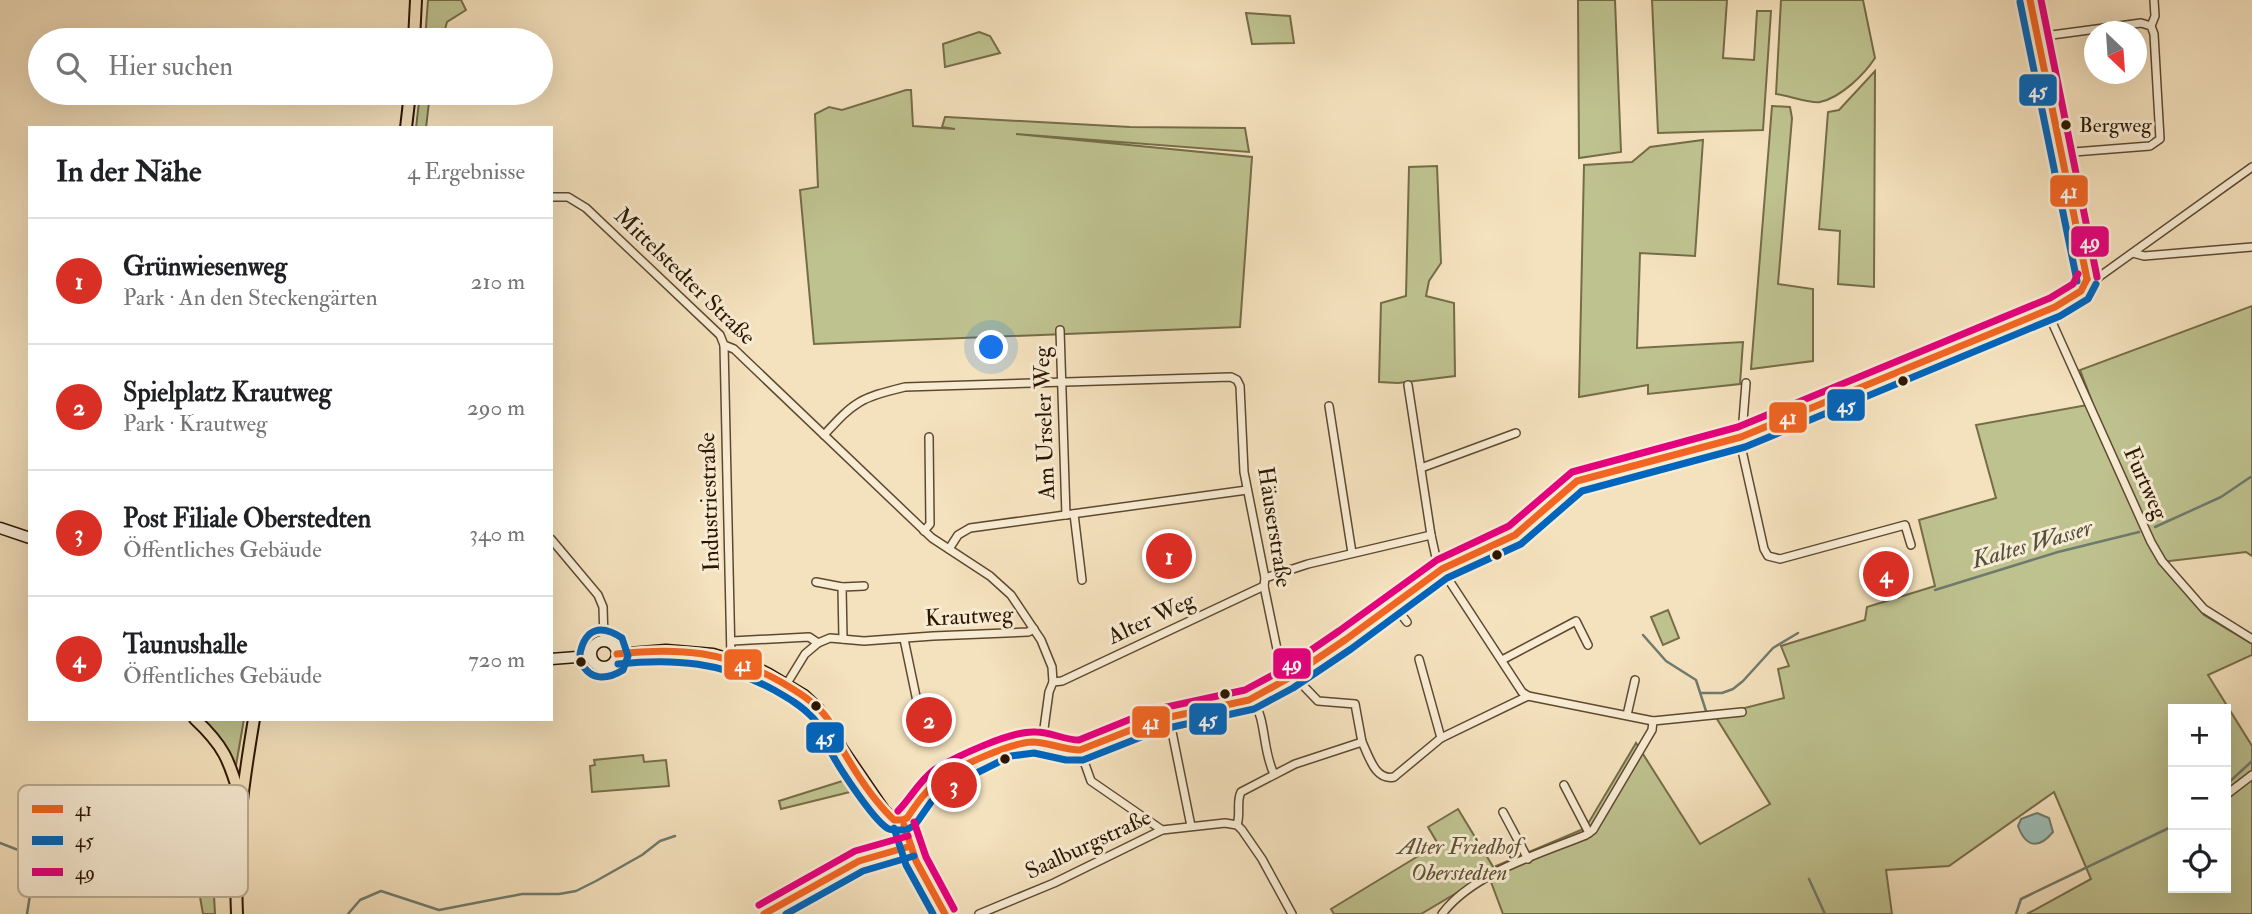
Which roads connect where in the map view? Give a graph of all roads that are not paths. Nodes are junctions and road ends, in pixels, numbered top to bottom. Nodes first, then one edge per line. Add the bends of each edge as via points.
1 (416, 0) edge
2 (2030, 0) edge
3 (2154, 0) edge
4 (2151, 26) junction
5 (415, 28) edge
6 (2037, 37) junction
7 (409, 105) edge
8 (406, 126) edge
9 (2061, 153) junction
10 (2252, 167) edge
11 (553, 197) edge
12 (2252, 247) edge
13 (2133, 253) junction
14 (2087, 279) junction
15 (2047, 311) junction
16 (1060, 330) dead end
17 (724, 345) junction
18 (1062, 382) junction
19 (1746, 383) dead end
20 (1408, 385) dead end
21 (1329, 406) dead end
22 (1516, 433) dead end
23 (824, 435) junction
24 (929, 437) dead end
25 (1741, 437) junction
26 (1421, 468) junction
27 (1247, 490) junction
28 (1070, 514) junction
29 (0, 528) edge
30 (924, 531) junction
31 (1431, 535) junction
32 (28, 537) edge
33 (553, 541) edge
34 (1911, 545) dead end
35 (949, 549) junction
36 (1352, 553) junction
37 (1442, 569) junction
38 (1082, 580) dead end
39 (816, 582) dead end
40 (1264, 582) junction
41 (864, 586) dead end
42 (842, 587) junction
43 (1394, 605) junction
44 (1407, 622) dead end
45 (1034, 629) junction
46 (843, 639) junction
47 (904, 639) junction
48 (2252, 639) edge
49 (604, 640) junction
50 (732, 641) junction
51 (818, 643) junction
52 (1588, 645) dead end
53 (617, 654) junction
54 (590, 656) junction
55 (731, 658) junction
56 (553, 659) edge
57 (1419, 659) dead end
58 (1502, 660) junction
59 (1290, 677) junction
60 (1635, 680) dead end
61 (1053, 682) junction
62 (786, 685) junction
63 (1528, 696) junction
64 (1253, 698) junction
65 (918, 706) dead end
66 (1742, 712) dead end
67 (1627, 715) junction
68 (1169, 717) junction
69 (197, 721) edge
70 (254, 721) edge
71 (1653, 721) junction
72 (1441, 738) junction
73 (1362, 741) junction
74 (1042, 743) junction
75 (1080, 750) junction
76 (1274, 774) junction
77 (2252, 775) edge
78 (235, 785) edge
79 (244, 785) edge
80 (1564, 785) dead end
81 (2231, 792) edge
82 (1503, 812) dead end
83 (903, 820) junction
84 (1237, 825) junction
85 (1191, 826) junction
86 (1163, 830) junction
87 (1589, 833) junction
88 (911, 846) junction
89 (1528, 859) junction
90 (764, 914) edge
91 (945, 914) edge
92 (979, 914) edge
93 (1292, 914) edge
94 (1442, 914) edge

1 - 5 main road
2 - 6 street
3 - 4 street
4 - 6 street via 2141,23
4 - 9 street via 2160,139 2145,147
6 - 9 street
7 - 8 main road
9 - 14 street
10 - 13 street
11 - 17 street, Mittelstedter Straße via 568,197 586,208 720,335
12 - 13 street via 2144,256
13 - 14 street via 2096,279
14 - 15 street via 2081,291
15 - 25 street
15 - 48 street, Furtweg via 2162,561 2208,613
16 - 18 street, Am Urseler Weg
17 - 23 street, Mittelstedter Straße via 734,349
17 - 50 street, Industriestraße
18 - 23 street via 905,387 859,401
18 - 27 street, Häuserstraße via 1237,380
18 - 28 street, Am Urseler Weg
19 - 25 street
20 - 26 street
21 - 36 street
22 - 26 street
23 - 30 street, Mittelstedter Straße
24 - 30 street via 930,524
25 - 34 street via 1768,556 1780,559 1905,525
25 - 37 street via 1582,479 1515,535
26 - 31 street
27 - 28 street
27 - 40 street, Häuserstraße
28 - 35 street via 970,528 958,535
28 - 38 street, Am Urseler Weg
29 - 32 street
30 - 35 street, Mittelstedter Straße
31 - 36 street, Alter Weg
31 - 37 street
33 - 49 street via 601,601
35 - 45 street, Mittelstedter Straße via 1005,588
36 - 40 street, Alter Weg
37 - 43 street
37 - 58 street
39 - 42 street
40 - 59 street, Häuserstraße via 1278,654
40 - 61 street, Alter Weg
41 - 42 street
42 - 46 street
43 - 44 street
43 - 59 street
45 - 47 street, Krautweg
45 - 61 street, Mittelstedter Straße via 1049,658
46 - 47 street, Krautweg
46 - 51 street, Krautweg
47 - 65 street, Krautweg
49 - 53 street via 614,645
49 - 54 street via 594,645
50 - 51 street, Krautweg via 809,637
50 - 55 street, Industriestraße
51 - 62 street via 805,654
52 - 58 street via 1576,621
53 - 54 street via 611,665 603,667
53 - 55 street via 666,650
54 - 56 street
55 - 62 street
57 - 72 street
58 - 63 street
59 - 64 street
59 - 73 street via 1318,701 1355,704
60 - 67 street
61 - 74 street, Mittelstedter Straße
62 - 83 street via 817,707 884,810 894,820
63 - 67 street
63 - 72 street
64 - 68 street
64 - 76 street
66 - 71 street
67 - 71 street
68 - 75 street
68 - 85 street
69 - 78 main road via 223,749
70 - 79 main road
71 - 87 street via 1652,730
72 - 73 street via 1394,777 1386,778
73 - 76 street
74 - 75 street
74 - 83 street via 1008,747 948,774 930,787
75 - 86 street via 1089,778 1098,787
76 - 84 street via 1241,792
77 - 81 street
80 - 87 street
82 - 89 street
83 - 88 street
84 - 85 street, Saalburgstraße
84 - 93 street
85 - 86 street, Saalburgstraße
86 - 92 street, Saalburgstraße
87 - 89 street
88 - 90 street via 859,861
88 - 91 street
89 - 94 street via 1468,888

